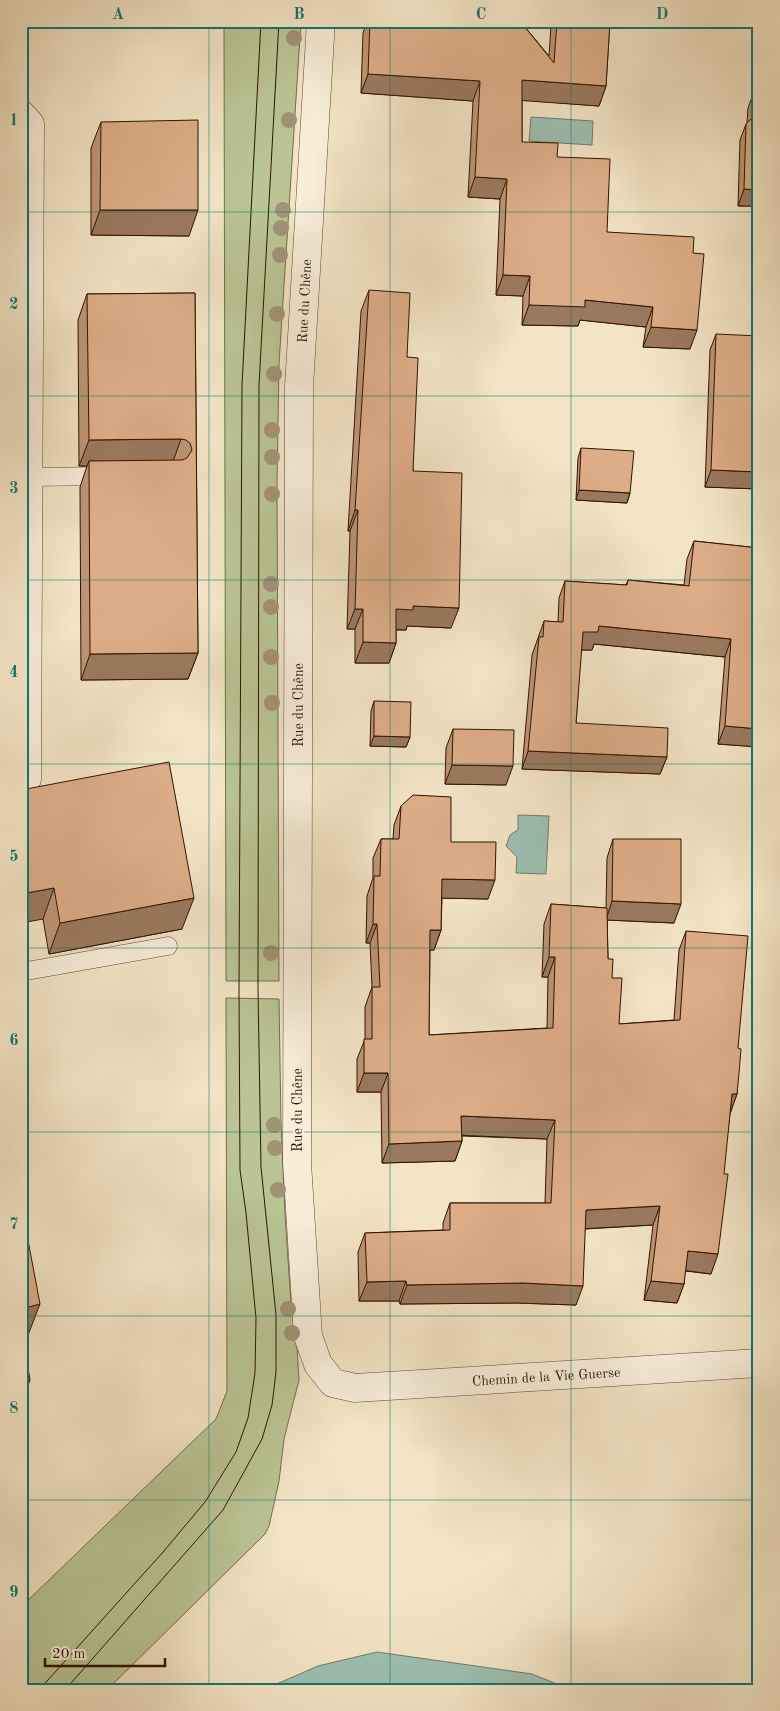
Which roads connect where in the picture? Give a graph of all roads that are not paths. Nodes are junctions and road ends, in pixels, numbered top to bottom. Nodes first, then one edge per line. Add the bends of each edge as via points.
1 (321, 21) edge
2 (21, 114) edge
3 (124, 476) edge
4 (29, 477) junction
5 (21, 779) edge
6 (168, 946) dead end
7 (21, 972) edge
8 (759, 1363) edge
9 (332, 1383) joint

1 - 9 street, Rue du Chêne via 299,387 297,1163 308,1336 318,1364
2 - 4 street via 30,124
3 - 4 lane
4 - 5 street via 27,779
6 - 7 lane
8 - 9 street, Chemin de la Vie Guerse via 355,1388

